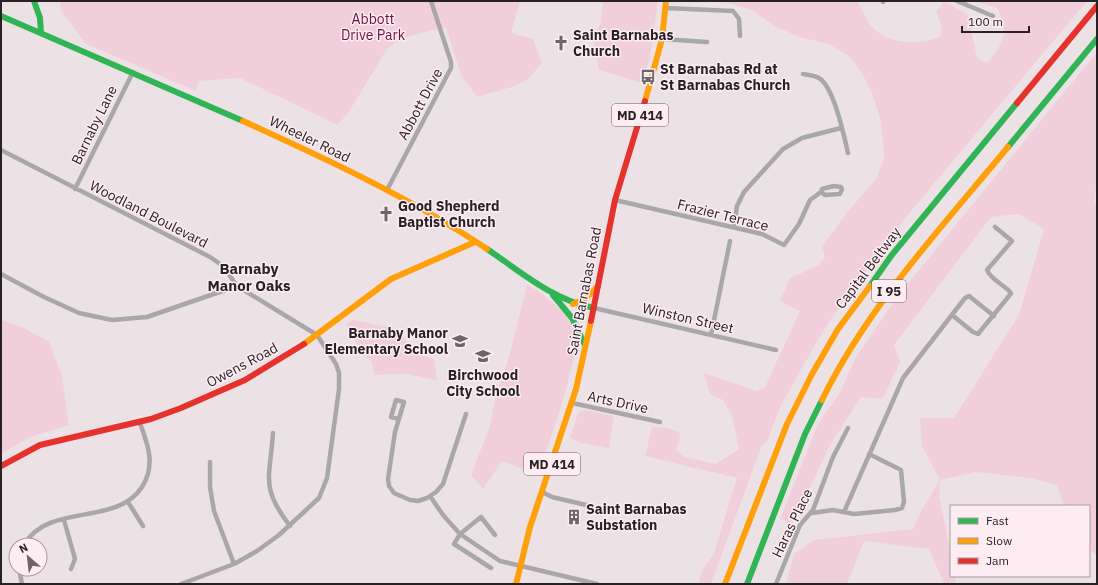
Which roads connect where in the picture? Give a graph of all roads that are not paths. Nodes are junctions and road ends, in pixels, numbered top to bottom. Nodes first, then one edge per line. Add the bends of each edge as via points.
1 (34, 1) edge
2 (431, 1) edge
3 (666, 1) edge
4 (957, 1) edge
5 (1097, 6) edge
6 (665, 8) junction
7 (1, 16) edge
8 (992, 16) dead end
9 (41, 33) junction
10 (740, 36) dead end
11 (1097, 38) edge
12 (662, 39) junction
13 (707, 42) dead end
14 (133, 72) junction
15 (803, 74) dead end
16 (841, 128) junction
17 (1, 150) edge
18 (848, 154) dead end
19 (75, 189) junction
20 (387, 190) junction
21 (821, 192) dead end
22 (615, 200) junction
23 (734, 226) junction
24 (995, 227) dead end
25 (730, 241) dead end
26 (475, 242) junction
27 (1, 274) edge
28 (237, 286) junction
29 (598, 286) junction
30 (553, 295) junction
31 (573, 304) junction
32 (594, 308) junction
33 (952, 315) junction
34 (994, 316) junction
35 (317, 335) junction
36 (711, 335) junction
37 (586, 346) junction
38 (776, 350) dead end
39 (572, 403) junction
40 (466, 414) dead end
41 (399, 419) junction
42 (660, 422) dead end
43 (140, 423) junction
44 (848, 428) dead end
45 (273, 434) dead end
46 (869, 454) junction
47 (210, 462) dead end
48 (1, 466) edge
49 (542, 492) junction
50 (430, 496) junction
51 (128, 502) junction
52 (603, 509) dead end
53 (753, 510) junction
54 (844, 512) junction
55 (812, 513) junction
56 (64, 520) junction
57 (143, 526) dead end
58 (290, 526) junction
59 (460, 534) junction
60 (495, 535) dead end
61 (31, 537) edge
62 (234, 564) junction
63 (519, 566) junction
64 (491, 568) dead end
65 (71, 569) dead end
66 (181, 584) edge
67 (516, 584) edge
68 (598, 584) edge
69 (721, 584) edge
70 (725, 584) edge
71 (747, 584) edge
72 (776, 584) edge

1 - 9 main road via 40,18
2 - 20 street, Abbott Drive via 451,68
3 - 6 main road, Saint Barnabas Road / MD 414
4 - 8 street
5 - 53 main road, Capital Beltway / I 95 via 891,256 854,305 824,352 799,399
6 - 10 street via 733,11 739,19
6 - 12 main road, Saint Barnabas Road / MD 414
7 - 9 main road, Wheeler Road
9 - 14 main road, Wheeler Road
11 - 71 main road, I 95 via 906,270 855,341 829,385 805,434
12 - 13 street
12 - 22 main road, Saint Barnabas Road / MD 414
14 - 19 street, Barnaby Lane
14 - 20 main road, Wheeler Road via 258,127
15 - 16 street via 818,77 828,88
16 - 18 street
16 - 23 street via 802,138 783,149 744,192 737,206
17 - 19 street, Woodland Boulevard
19 - 28 street, Woodland Boulevard via 210,257 223,266
20 - 26 main road, Wheeler Road
21 - 23 street, Frazier Terrace via 810,200 799,224 784,245 762,234
22 - 23 street, Frazier Terrace
22 - 29 main road, Saint Barnabas Road / MD 414
24 - 34 street via 1012,241 988,268 988,273 1010,293
25 - 36 street
26 - 30 main road, Wheeler Road
26 - 35 main road, Owens Road via 391,279
27 - 28 street via 79,313 112,320 147,317
28 - 35 street, Woodland Boulevard
29 - 31 main road via 585,299
29 - 32 main road, Saint Barnabas Road / MD 414
30 - 31 main road, Wheeler Road
30 - 37 main road via 579,328
31 - 32 main road, Wheeler Road
32 - 36 street, Winston Street
32 - 37 main road, Saint Barnabas Road / MD 414
33 - 34 street via 976,334 982,331
33 - 34 street via 969,296
33 - 46 street via 902,378
35 - 43 main road, Owens Road via 245,380
35 - 58 street, Woodland Boulevard via 339,373 327,478 319,498
36 - 38 street, Winston Street
37 - 39 main road, Saint Barnabas Road / MD 414
39 - 42 street, Arts Drive
39 - 49 main road, Saint Barnabas Road / MD 414
40 - 50 street via 443,484
41 - 41 street via 404,402 396,400 391,417
41 - 50 street via 389,461 389,486 398,496 410,500 421,500
43 - 48 main road, Owens Road via 50,442 25,452
43 - 51 street via 149,447 150,466 141,488
44 - 55 street, Haras Place via 833,458
45 - 58 street via 269,489 278,510
46 - 54 street
46 - 54 street via 901,470 904,504 902,508 895,510 854,514
47 - 62 street via 211,500
49 - 52 street via 552,497
49 - 63 main road, Saint Barnabas Road / MD 414
50 - 59 street
51 - 56 street
51 - 57 street
53 - 69 main road
53 - 70 main road, Capital Beltway / I 95
54 - 55 street via 828,510
55 - 72 street, Haras Place via 800,525
56 - 61 street via 39,528
56 - 65 street via 75,559
58 - 62 street, Woodland Boulevard via 262,548
59 - 60 street via 481,518
59 - 63 street via 494,558
59 - 64 street via 454,544
62 - 66 street, Woodland Boulevard
63 - 67 main road, Saint Barnabas Road / MD 414
63 - 68 street

